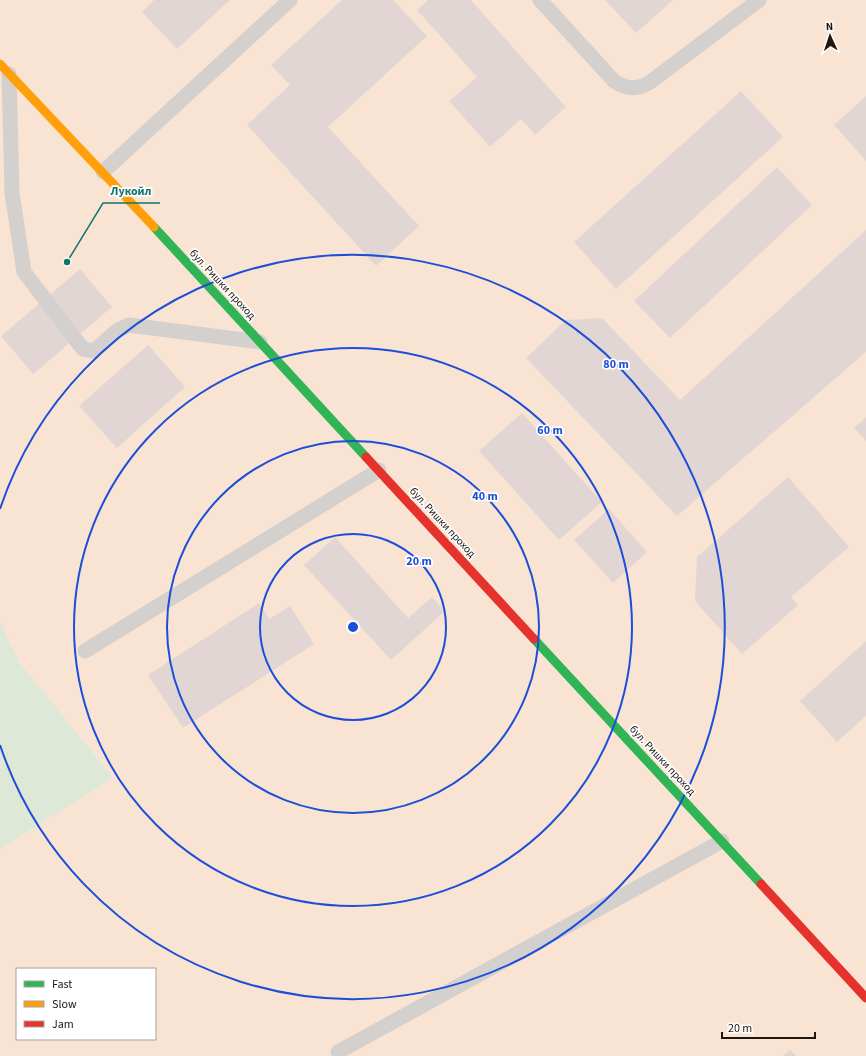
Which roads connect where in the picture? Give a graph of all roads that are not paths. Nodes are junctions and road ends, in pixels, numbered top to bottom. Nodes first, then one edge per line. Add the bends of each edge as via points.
1 (290, 0) edge
2 (540, 0) edge
3 (759, 0) edge
4 (4, 69) edge
5 (104, 172) junction
6 (260, 342) junction
7 (379, 470) junction
8 (85, 651) dead end
9 (722, 841) junction
10 (866, 998) edge
11 (338, 1052) dead end

1 - 5 lane
2 - 3 lane via 614,81 635,89 650,83
4 - 5 main road, бул. Ришки проход
4 - 6 lane via 12,193 24,272 83,349 94,351 118,330 129,325
5 - 6 main road, бул. Ришки проход
6 - 7 main road, бул. Ришки проход
7 - 8 lane
7 - 9 main road, бул. Ришки проход
9 - 10 main road, бул. Ришки проход
9 - 11 lane

